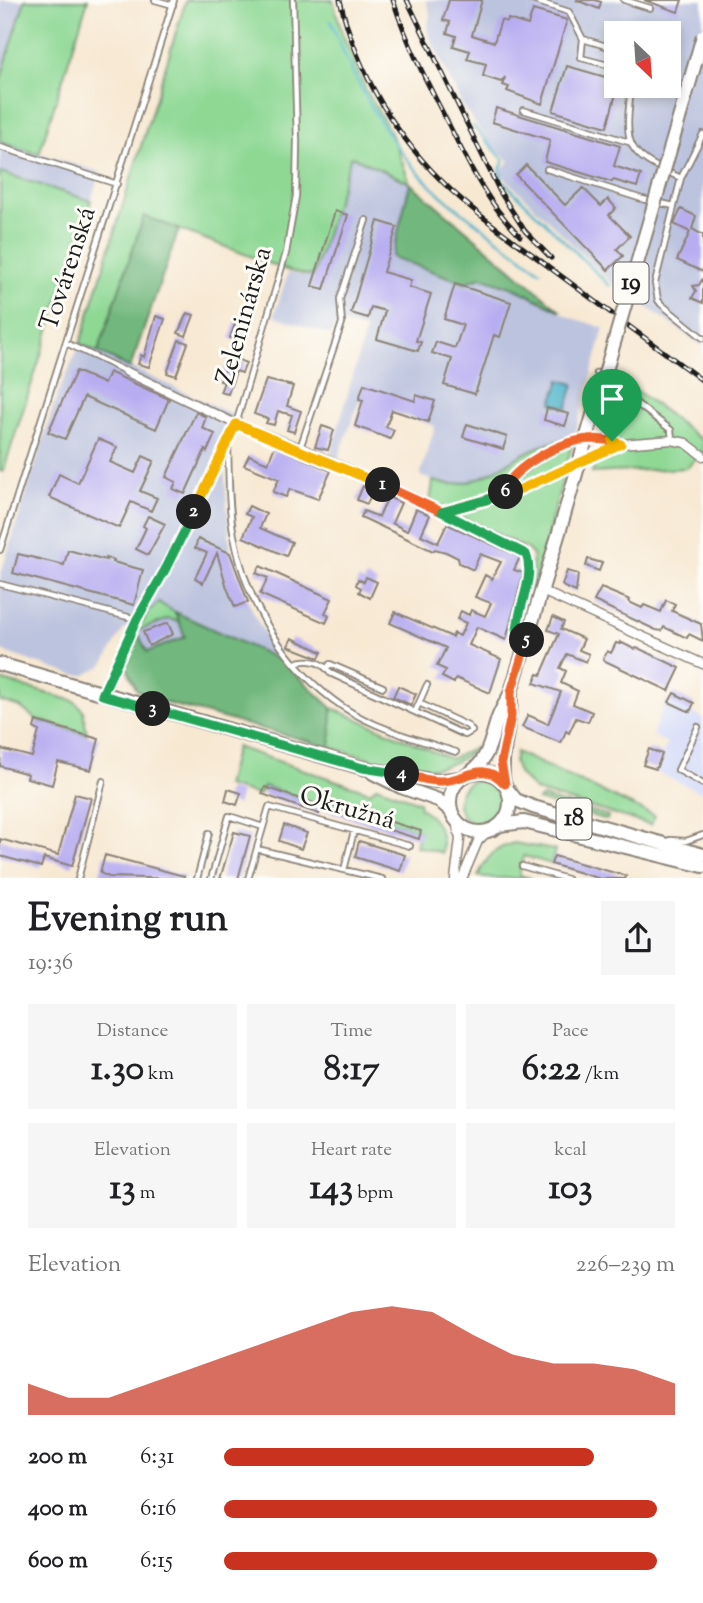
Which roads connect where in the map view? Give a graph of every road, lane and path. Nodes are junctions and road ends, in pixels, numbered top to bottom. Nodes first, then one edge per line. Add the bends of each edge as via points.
1 (155, 0) edge
2 (292, 0) edge
3 (532, 0) edge
4 (624, 0) edge
5 (174, 3) edge
6 (650, 8) dead end
7 (703, 36) edge
8 (583, 39) junction
9 (604, 45) edge
10 (604, 64) edge
11 (630, 98) edge
12 (523, 110) dead end
13 (703, 134) edge
14 (630, 142) junction
15 (0, 147) edge
16 (547, 169) dead end
17 (681, 178) junction
18 (117, 184) junction
19 (674, 206) junction
20 (366, 220) dead end
21 (703, 338) edge
22 (66, 343) junction
23 (127, 372) joint
24 (597, 373) dead end
25 (236, 424) junction
26 (672, 440) junction
27 (228, 441) junction
28 (621, 444) junction
29 (300, 448) junction
30 (703, 456) edge
31 (503, 492) junction
32 (442, 512) junction
33 (0, 550) edge
34 (0, 584) edge
35 (542, 591) junction
36 (137, 619) junction
37 (527, 638) junction
38 (295, 663) junction
39 (0, 664) edge
40 (703, 664) edge
41 (327, 668) junction
42 (427, 685) dead end
43 (383, 687) dead end
44 (511, 692) junction
45 (102, 695) junction
46 (419, 703) junction
47 (415, 712) junction
48 (698, 727) dead end
49 (456, 752) dead end
50 (363, 768) junction
51 (466, 775) junction
52 (103, 781) dead end
53 (703, 784) edge
54 (506, 787) junction
55 (453, 816) junction
56 (263, 827) junction
57 (493, 828) junction
58 (354, 831) junction
59 (209, 832) dead end
60 (703, 835) edge
61 (645, 839) junction
62 (410, 846) dead end
63 (257, 849) junction
64 (703, 855) edge
65 (703, 865) edge
66 (522, 866) dead end
67 (344, 870) junction
68 (78, 878) edge
69 (197, 878) edge
70 (211, 878) edge
71 (248, 878) edge
72 (382, 878) edge
73 (455, 878) edge
74 (461, 878) edge
75 (567, 878) edge

1 - 5 lane
2 - 25 lane, Zeleninárska via 296,196 286,254
3 - 8 lane via 569,12
4 - 6 lane
5 - 18 lane, Továrenská
7 - 35 main road, 19, bridge
8 - 9 lane
8 - 10 lane via 581,58
11 - 14 lane
12 - 14 lane
13 - 17 lane
14 - 17 lane via 634,153 651,166
15 - 18 lane
16 - 19 lane
17 - 19 lane
18 - 22 lane, Továrenská
19 - 21 lane via 655,283 658,300
20 - 29 lane via 340,299 342,323
22 - 23 lane
22 - 33 lane, Továrenská
23 - 25 street
24 - 26 lane via 671,430
25 - 27 street, Zeleninárska
25 - 29 street
26 - 28 street
26 - 30 street via 686,443
27 - 36 street, Zeleninárska
27 - 38 lane via 231,509 240,562 254,604
28 - 31 street via 514,492
28 - 31 street via 590,439 561,445 507,482
29 - 32 street
31 - 32 street
32 - 37 street via 524,551 529,574 516,625 517,635
34 - 36 lane
35 - 37 main road, 19
35 - 40 street
36 - 45 street, Zeleninárska
37 - 44 main road, 19
38 - 41 lane via 305,659
38 - 49 lane via 360,717
39 - 45 main road
41 - 43 lane via 330,664
41 - 47 lane
42 - 46 lane
44 - 51 main road, 19 via 485,757
44 - 54 main road, 19 via 501,762
45 - 50 main road
46 - 47 lane
46 - 47 lane via 472,732 466,735
48 - 53 lane via 678,770
50 - 51 main road via 436,781
50 - 55 main road via 438,800
51 - 54 main road via 487,772
51 - 55 main road, 19 via 451,793
52 - 68 lane
54 - 57 main road, 19 via 508,812
54 - 61 main road, 18 via 521,802
55 - 57 main road via 471,830
55 - 73 street via 460,839
56 - 58 lane, Okružná via 269,807
56 - 63 lane
56 - 70 lane, Okružná via 229,816
57 - 65 main road, 18 via 524,822
57 - 74 street via 478,841
58 - 62 lane, Okružná
58 - 67 lane
59 - 69 lane
60 - 61 lane via 686,841
61 - 64 main road, 18
63 - 67 lane
63 - 71 lane
66 - 75 lane
67 - 72 lane

